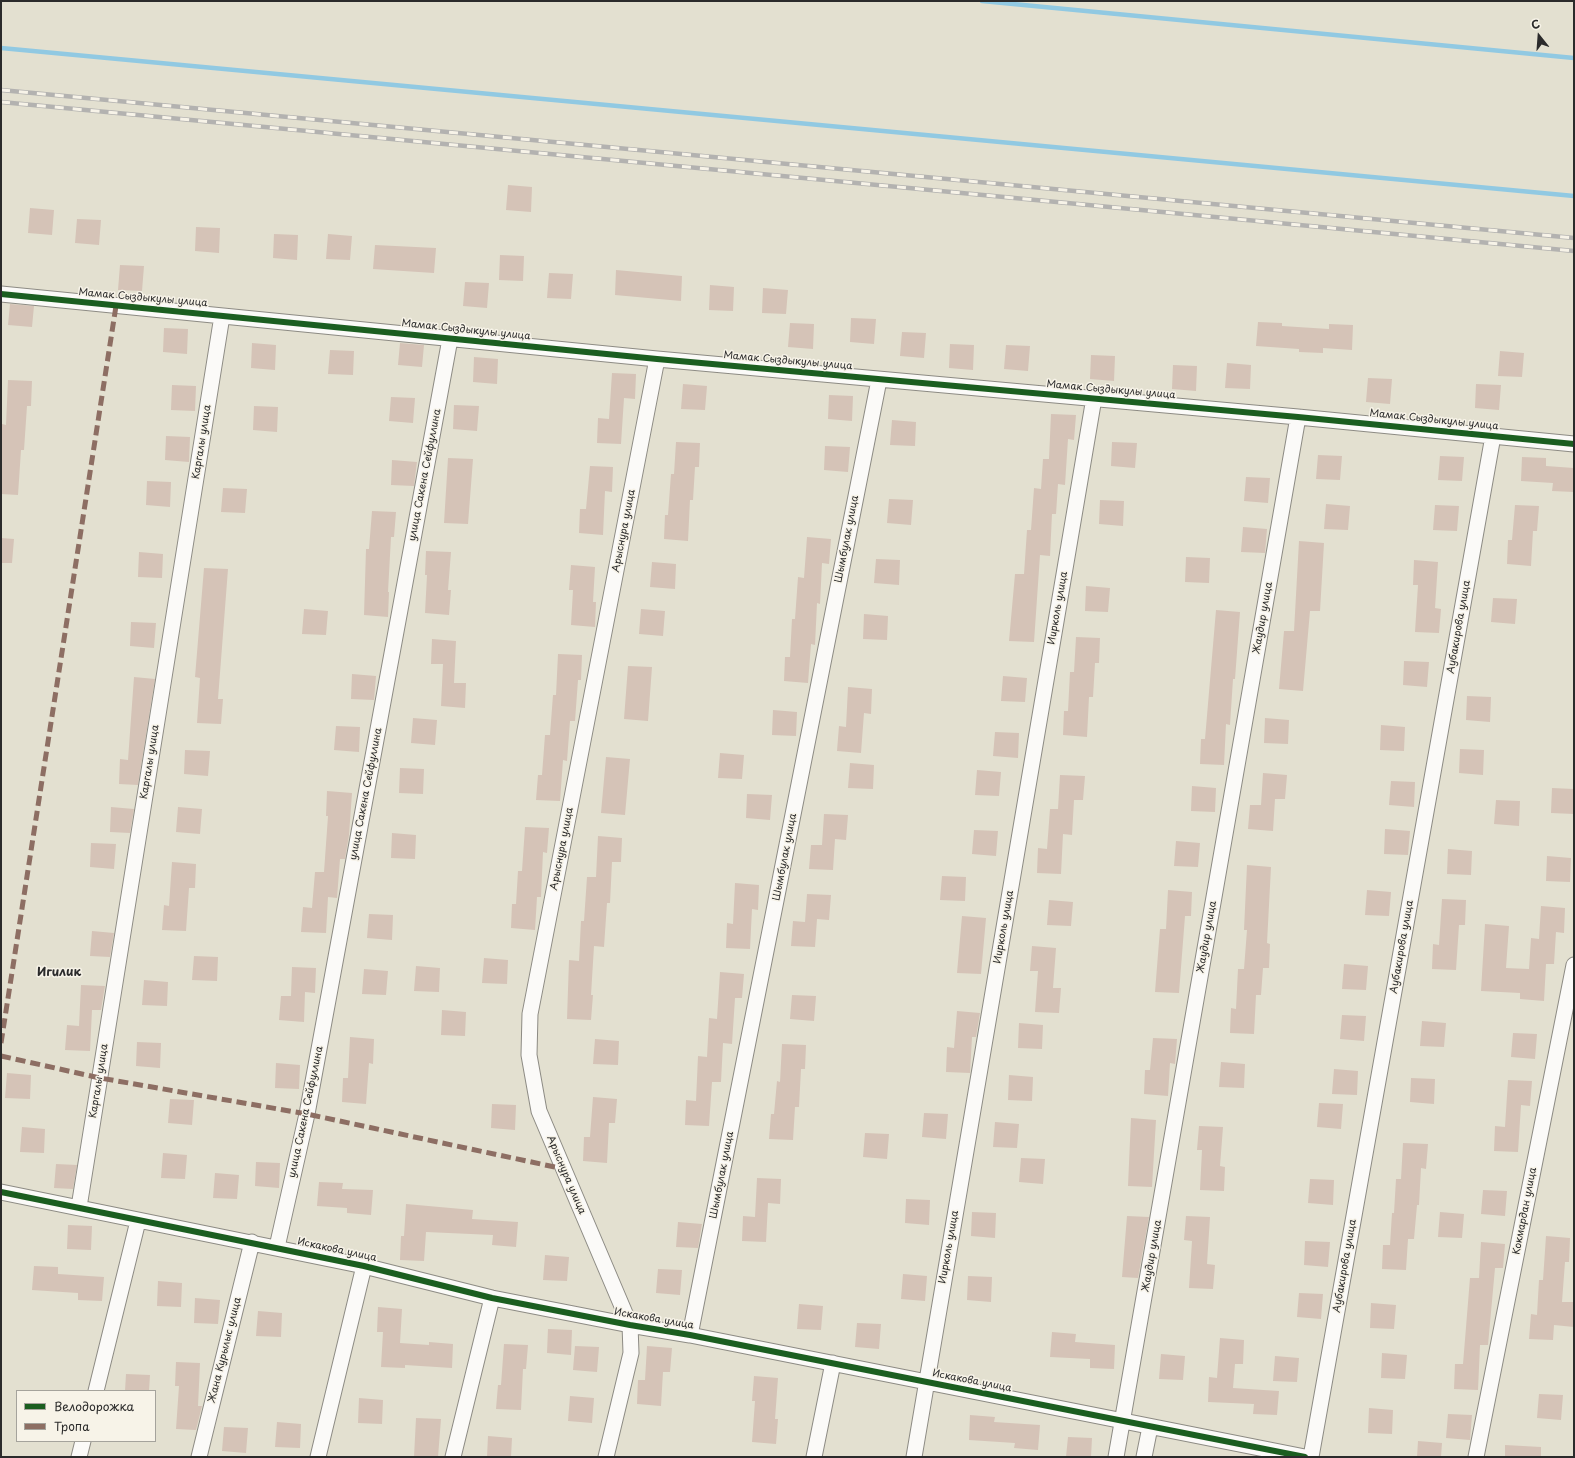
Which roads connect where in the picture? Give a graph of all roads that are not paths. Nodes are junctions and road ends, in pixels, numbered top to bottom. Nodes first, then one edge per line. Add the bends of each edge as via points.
1 (1, 294) edge
2 (222, 316) junction
3 (450, 339) junction
4 (657, 359) junction
5 (879, 380) junction
6 (1094, 398) junction
7 (1298, 417) junction
8 (1493, 436) junction
9 (1574, 444) edge
10 (1574, 965) edge
11 (1, 1192) edge
12 (79, 1207) junction
13 (138, 1221) junction
14 (252, 1242) junction
15 (277, 1247) junction
16 (364, 1266) junction
17 (492, 1298) junction
18 (630, 1325) junction
19 (690, 1335) junction
20 (833, 1363) junction
21 (926, 1382) junction
22 (96, 1390) edge
23 (1123, 1421) junction
24 (1150, 1427) junction
25 (83, 1442) edge
26 (79, 1457) edge
27 (199, 1457) edge
28 (318, 1457) edge
29 (453, 1457) edge
30 (606, 1457) edge
31 (814, 1457) edge
32 (914, 1457) edge
33 (1116, 1457) edge
34 (1144, 1457) edge
35 (1304, 1457) edge
36 (1311, 1457) edge
37 (1476, 1457) edge

1 - 2 street, Мамак Сыздыкулы улица
2 - 3 street, Мамак Сыздыкулы улица
2 - 12 street, Каргалы улица
3 - 4 street, Мамак Сыздыкулы улица
3 - 15 street, улица Сакена Сейфуллина via 307,1114
4 - 5 street, Мамак Сыздыкулы улица
4 - 18 street, Арыснура улица via 530,1014 529,1055 539,1111
5 - 6 street, Мамак Сыздыкулы улица
5 - 19 street, Шымбулак улица
6 - 7 street, Мамак Сыздыкулы улица
6 - 21 street, Иирколь улица
7 - 8 street, Мамак Сыздыкулы улица
7 - 23 street, Жаудир улица
8 - 9 street, Мамак Сыздыкулы улица
8 - 36 street, Аубакирова улица
10 - 37 street, Кокмардан улица
11 - 12 street, Искакова улица
12 - 13 street, Искакова улица
13 - 14 street, Искакова улица
13 - 22 street
14 - 15 street, Искакова улица
14 - 27 street, Жана Курылыс улица
15 - 16 street, Искакова улица
16 - 17 street, Искакова улица
16 - 28 street
17 - 18 street, Искакова улица
17 - 29 street
18 - 19 street, Искакова улица
18 - 30 street via 631,1353
19 - 20 street, Искакова улица
20 - 21 street, Искакова улица
20 - 31 street
21 - 23 street, Искакова улица
21 - 32 street, Иирколь улица
23 - 24 street, Искакова улица
23 - 33 street, Жаудир улица
24 - 34 street
24 - 35 street, Искакова улица
25 - 26 street

